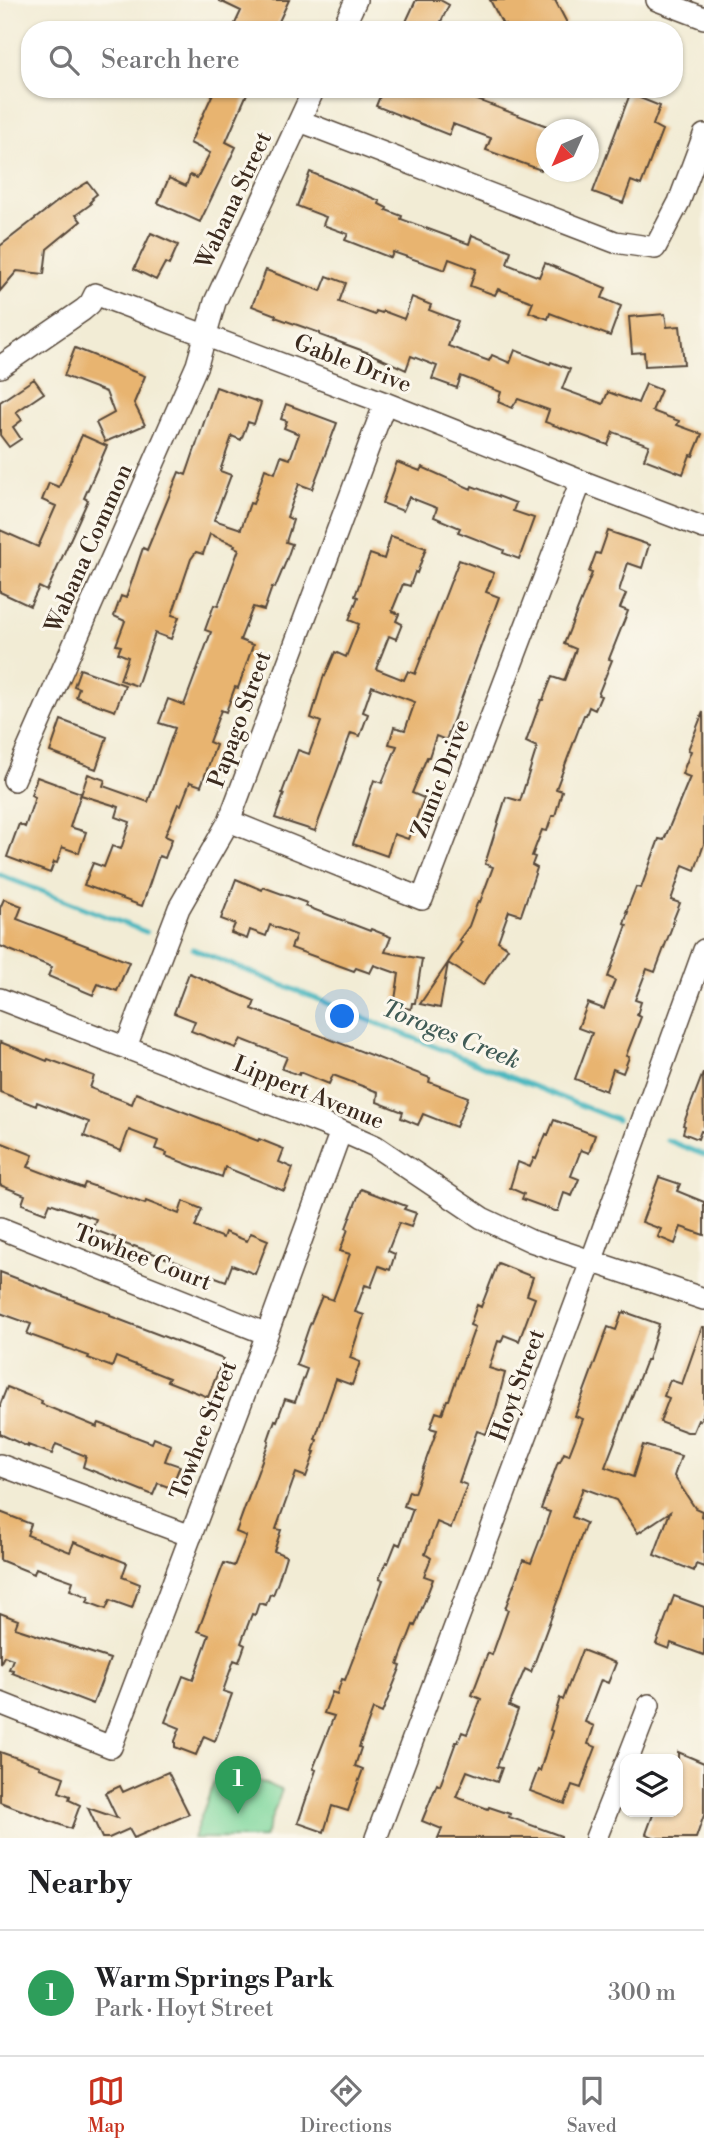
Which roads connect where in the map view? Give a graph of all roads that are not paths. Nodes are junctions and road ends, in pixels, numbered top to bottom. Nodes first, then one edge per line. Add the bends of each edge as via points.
1 (356, 0) edge
2 (657, 0) edge
3 (704, 18) edge
4 (346, 21) edge
5 (310, 98) edge
6 (300, 121) junction
7 (704, 135) edge
8 (206, 336) junction
9 (0, 367) edge
10 (385, 403) junction
11 (581, 481) junction
12 (704, 527) edge
13 (14, 780) dead end
14 (229, 821) junction
15 (704, 950) edge
16 (0, 999) edge
17 (126, 1047) junction
18 (341, 1131) junction
19 (0, 1228) edge
20 (591, 1262) junction
21 (704, 1299) edge
22 (267, 1334) junction
23 (0, 1465) edge
24 (191, 1536) junction
25 (0, 1703) edge
26 (649, 1705) dead end
27 (630, 1754) edge
28 (620, 1778) edge
29 (376, 1838) edge
30 (596, 1838) edge

1 - 4 street
2 - 3 street
5 - 6 street, Wabana Street
6 - 7 street via 615,243 655,248 679,202
6 - 8 street, Wabana Street via 215,302
8 - 9 street, Gable Drive via 95,294 83,310
8 - 10 street, Gable Drive
8 - 13 street, Wabana Common
10 - 11 street, Gable Drive
10 - 14 street, Papago Street
11 - 12 street, Gable Drive
11 - 14 street, Zunic Drive via 422,899
14 - 17 street, Papago Street via 179,908
15 - 20 street, Hoyt Street
16 - 17 street, Lippert Avenue
17 - 18 street, Lippert Avenue
18 - 20 street, Lippert Avenue via 375,1146 482,1218
18 - 22 street, Towhee Street
19 - 22 street, Towhee Court
20 - 21 street, Lippert Avenue
20 - 29 street, Hoyt Street
22 - 24 street, Towhee Street
23 - 24 street
24 - 25 street, Towhee Street via 111,1746
26 - 27 street
28 - 30 street

